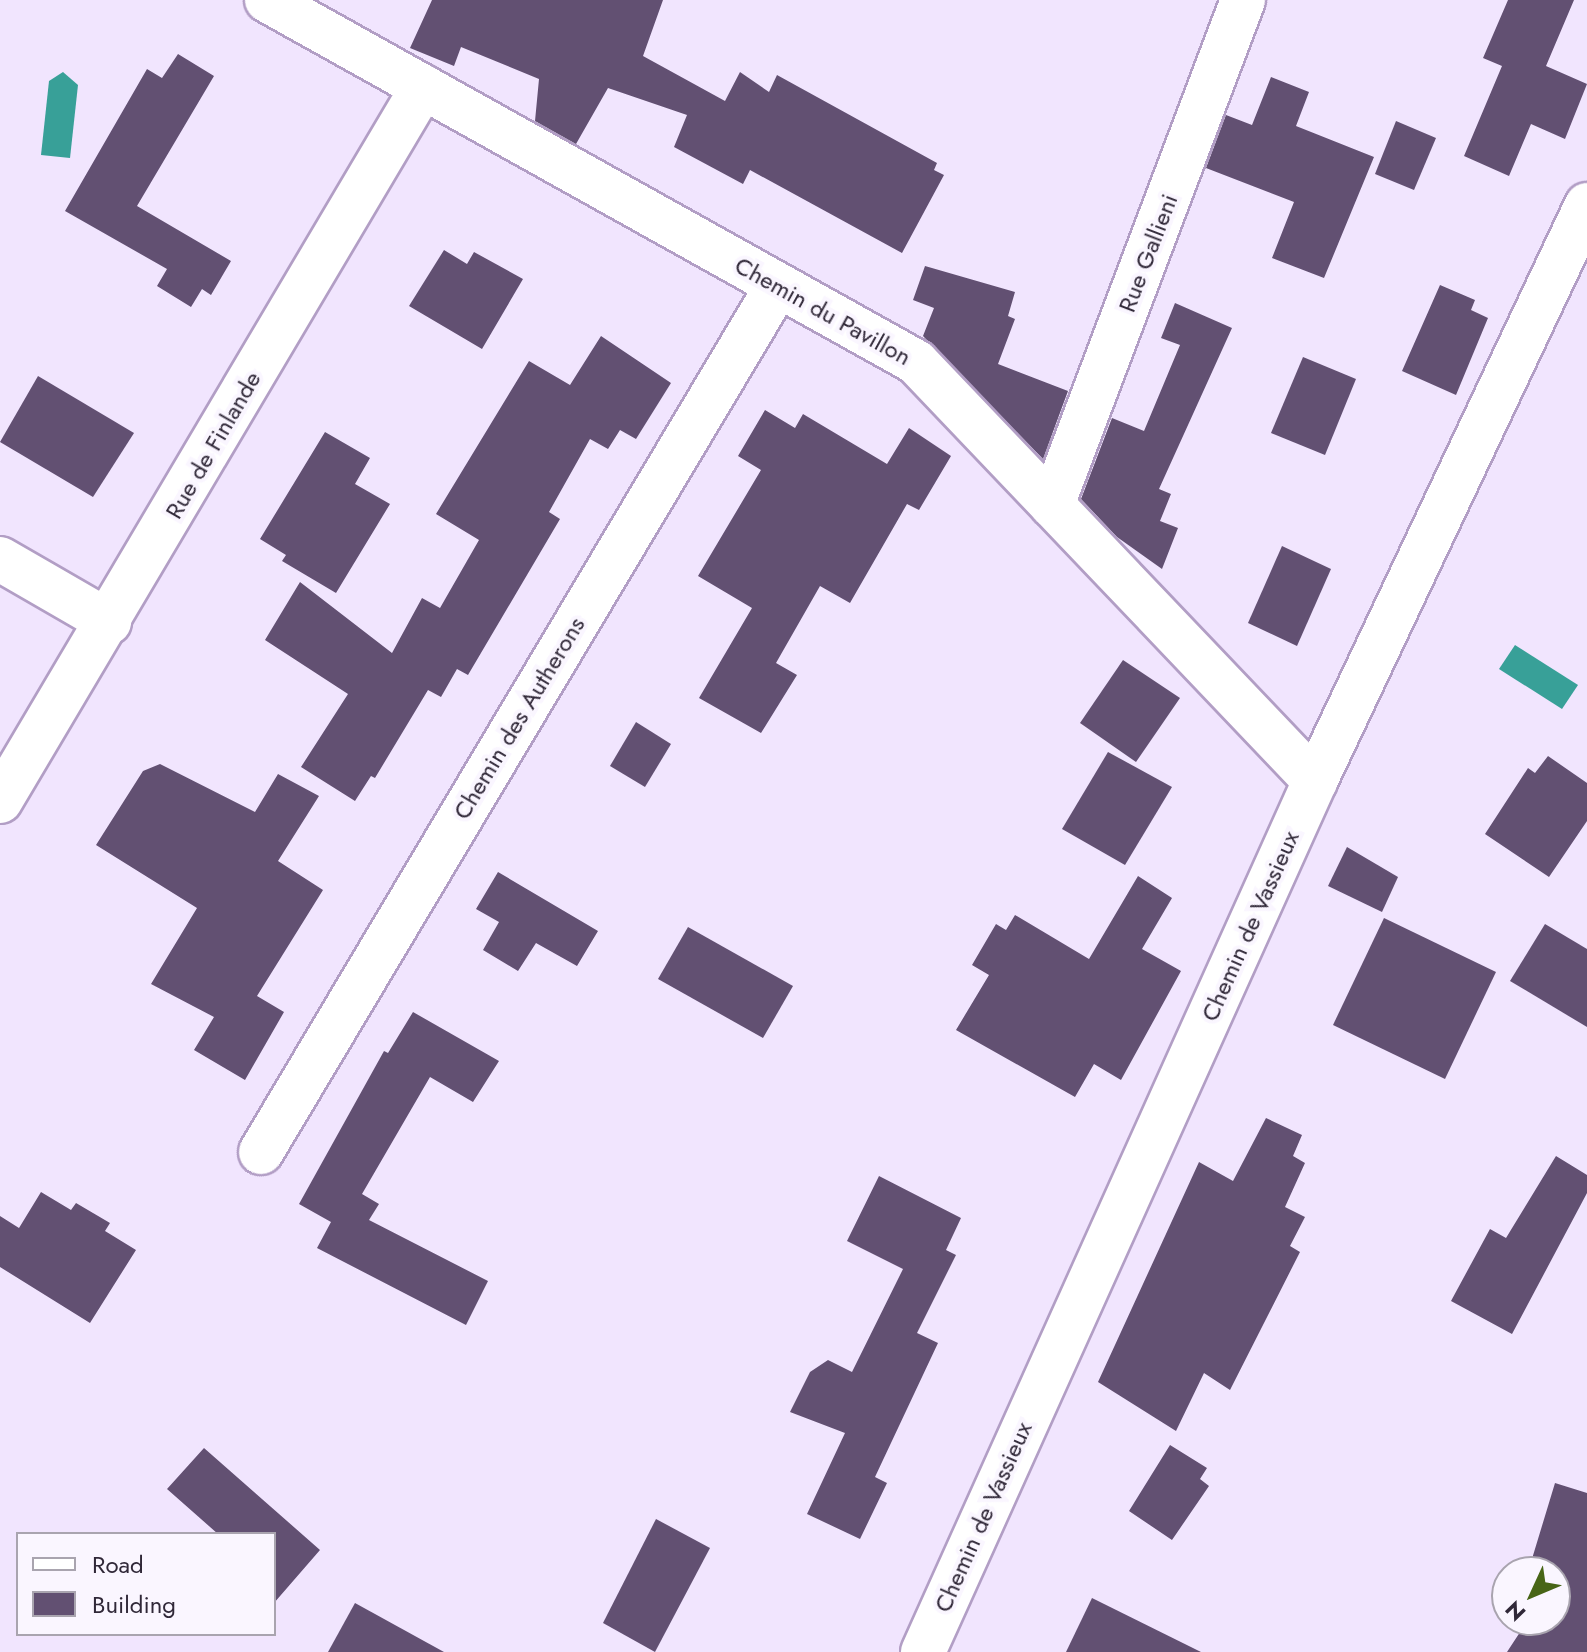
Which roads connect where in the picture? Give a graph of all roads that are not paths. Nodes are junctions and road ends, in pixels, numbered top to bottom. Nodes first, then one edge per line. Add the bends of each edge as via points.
1 (267, 0) edge
2 (1243, 0) edge
3 (423, 87) junction
4 (1587, 205) edge
5 (778, 285) junction
6 (1052, 505) junction
7 (0, 559) edge
8 (109, 622) junction
9 (1315, 781) junction
10 (0, 801) edge
11 (261, 1152) dead end
12 (923, 1652) edge

1 - 3 street, Chemin du Pavillon
2 - 6 street, Rue Gallieni
3 - 5 street, Chemin du Pavillon
3 - 8 street, Rue de Finlande
4 - 9 street, Chemin de Vassieux
5 - 6 street, Chemin du Pavillon via 916,362
5 - 11 street, Chemin des Autherons
6 - 9 street, Chemin du Pavillon
7 - 8 street
8 - 10 street, Rue de Finlande
9 - 12 street, Chemin de Vassieux

